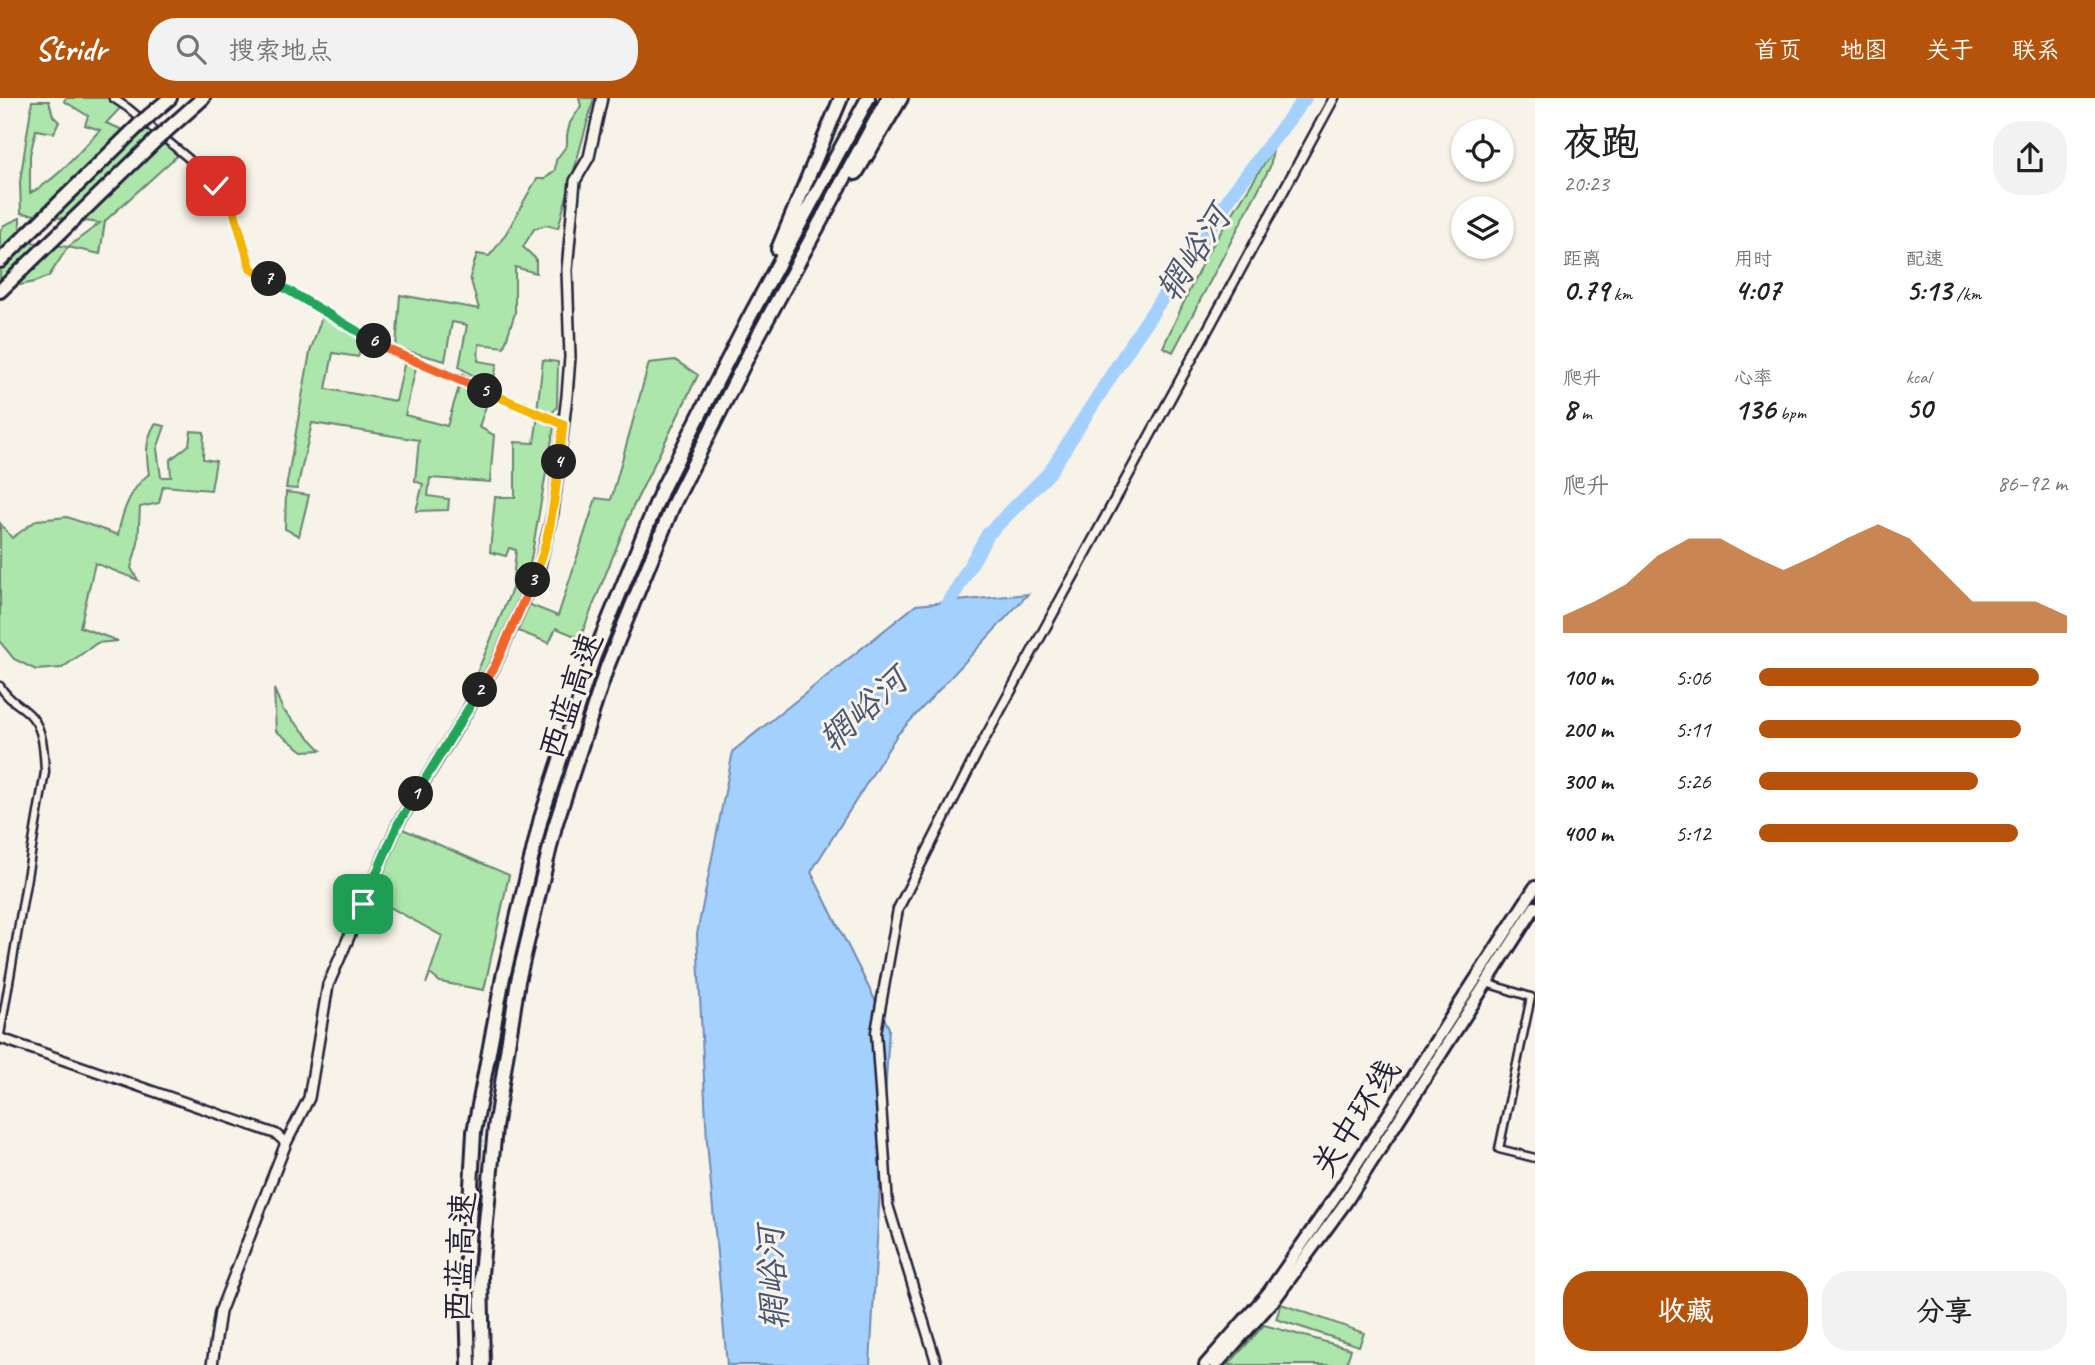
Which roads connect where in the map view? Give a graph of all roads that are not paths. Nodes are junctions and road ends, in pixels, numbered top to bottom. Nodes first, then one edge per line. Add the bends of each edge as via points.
1 (113, 98) edge
2 (170, 98) edge
3 (203, 98) edge
4 (602, 98) edge
5 (841, 98) edge
6 (868, 98) edge
7 (888, 98) edge
8 (901, 98) edge
9 (1335, 98) edge
10 (0, 261) edge
11 (0, 291) edge
12 (748, 318) junction
13 (758, 336) junction
14 (563, 424) junction
15 (0, 686) edge
16 (1535, 887) edge
17 (1535, 907) edge
18 (1486, 983) junction
19 (0, 1037) edge
20 (286, 1143) junction
21 (1535, 1158) edge
22 (212, 1365) edge
23 (469, 1365) edge
24 (484, 1365) edge
25 (937, 1365) edge
26 (1205, 1365) edge
27 (1216, 1365) edge

1 - 14 street via 188,158 231,201 251,269 392,351
2 - 10 highway
3 - 11 highway
4 - 14 main road via 589,157 575,181 567,270 570,357
5 - 12 highway
6 - 12 highway, 西蓝高速
7 - 13 highway, 西蓝高速
8 - 13 highway
9 - 25 street via 978,751 898,909 876,1032 888,1205
12 - 23 highway, 西蓝高速 via 663,487 594,656 541,818 503,976 474,1132 466,1276
13 - 24 highway, 西蓝高速 via 674,503 607,667 555,826 518,981 495,1128 481,1273
14 - 20 main road via 553,512 540,565 495,666 398,824 328,985 309,1098
15 - 19 street via 34,718 42,738 45,772
16 - 26 highway, 关中环线 via 1337,1194 1268,1293
17 - 18 highway, 关中环线
18 - 21 street via 1531,997 1499,1149
18 - 27 highway, 关中环线 via 1346,1202 1275,1299
19 - 20 street via 276,1134
20 - 22 main road via 220,1312

